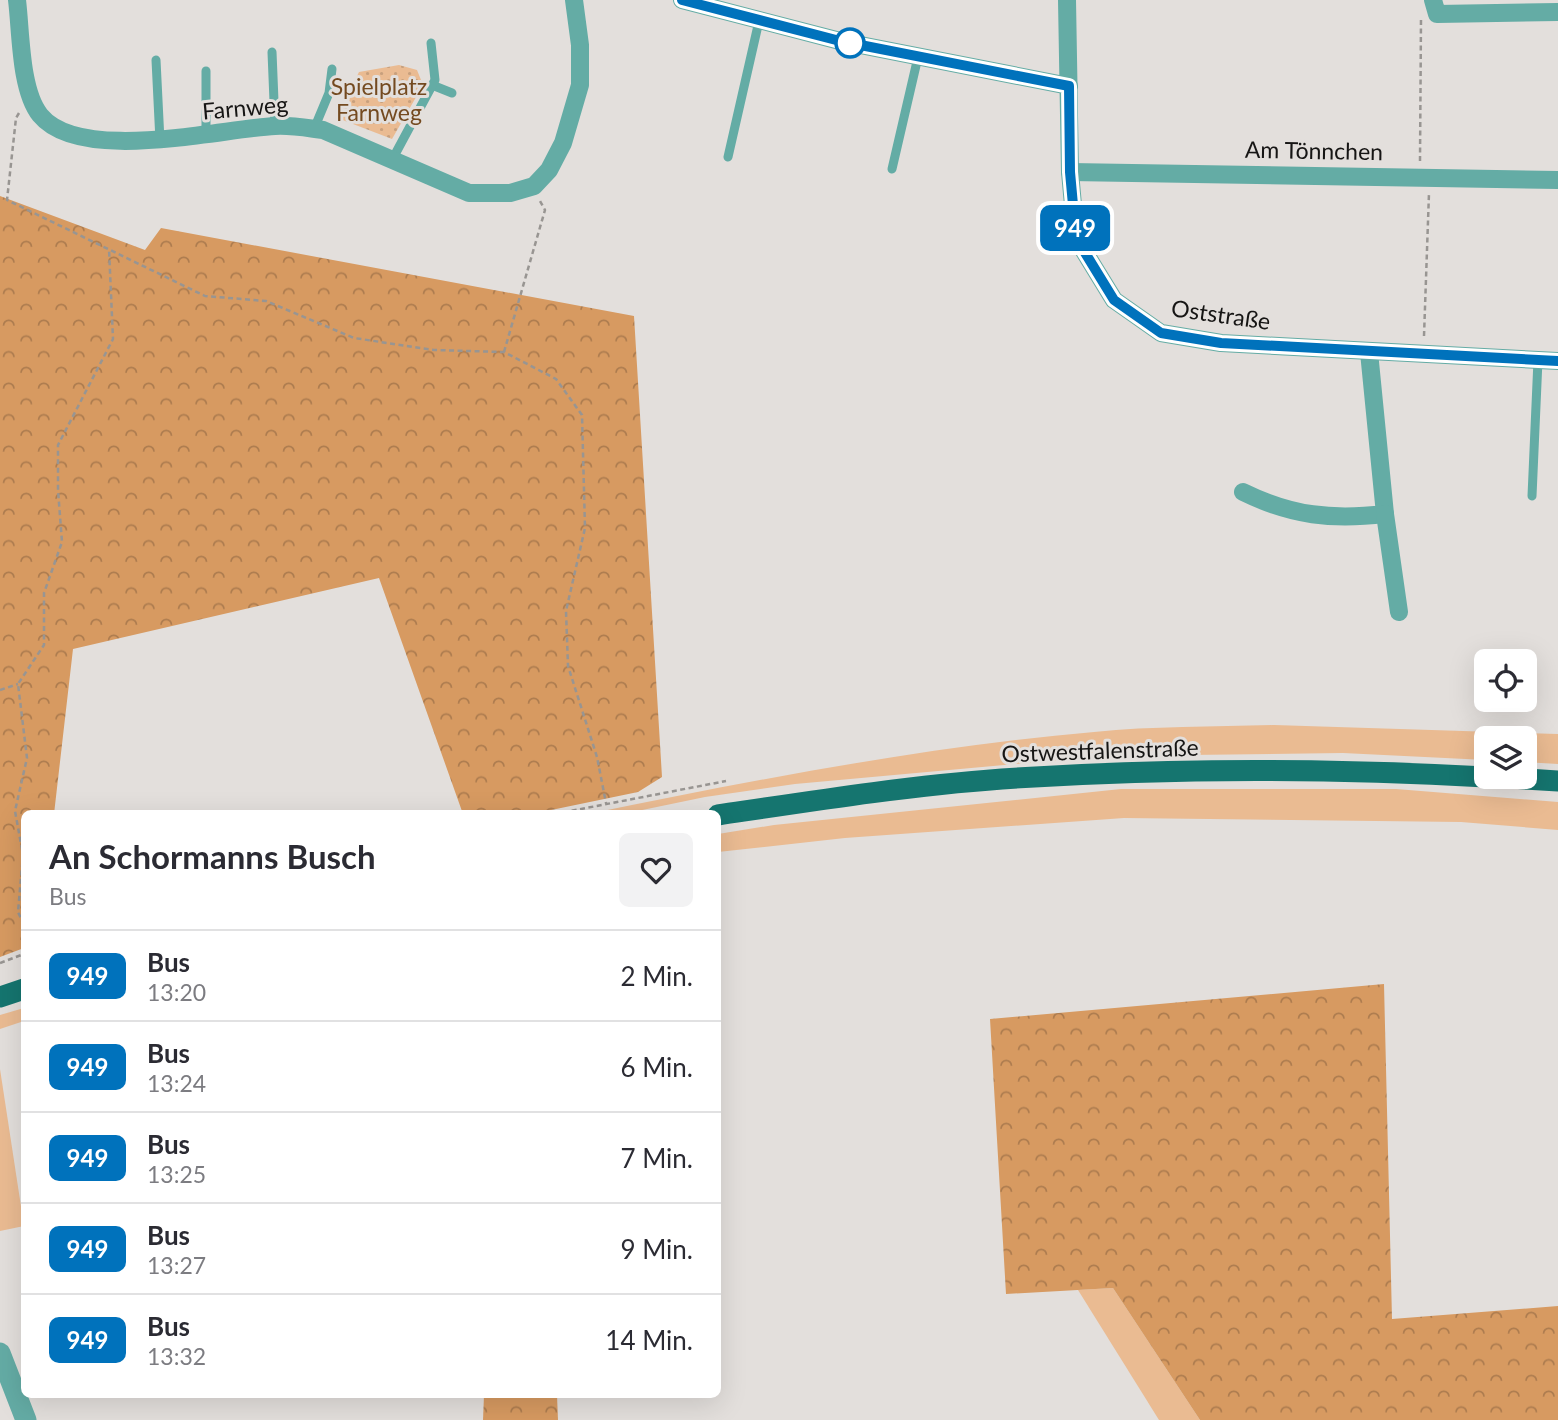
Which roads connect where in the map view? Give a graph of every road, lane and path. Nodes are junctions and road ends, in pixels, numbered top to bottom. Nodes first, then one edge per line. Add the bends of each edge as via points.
1 (18, 0) edge
2 (574, 0) edge
3 (681, 0) edge
4 (1068, 0) edge
5 (1433, 0) edge
6 (1558, 12) edge
7 (759, 21) junction
8 (431, 43) dead end
9 (272, 52) dead end
10 (918, 57) junction
11 (156, 60) dead end
12 (332, 69) dead end
13 (206, 71) dead end
14 (432, 85) junction
15 (1069, 86) junction
16 (452, 93) dead end
17 (30, 95) junction
18 (275, 126) junction
19 (314, 129) junction
20 (206, 135) junction
21 (160, 141) junction
22 (728, 157) dead end
23 (391, 161) junction
24 (892, 169) dead end
25 (1070, 172) junction
26 (1558, 180) edge
27 (534, 186) junction
28 (109, 249) junction
29 (505, 352) junction
30 (1369, 352) junction
31 (1538, 360) junction
32 (1558, 361) edge
33 (1243, 492) dead end
34 (1532, 496) dead end
35 (1385, 514) junction
36 (1399, 612) dead end
37 (18, 684) junction
38 (0, 691) edge
39 (1474, 776) edge
40 (1537, 780) edge
41 (726, 781) dead end
42 (1558, 781) edge
43 (606, 803) junction
44 (574, 810) edge
45 (721, 815) edge
46 (21, 845) edge
47 (21, 878) edge
48 (21, 918) edge
49 (21, 955) edge
50 (0, 963) edge
51 (21, 990) edge
52 (0, 997) edge
53 (0, 1353) edge
54 (26, 1420) edge

1 - 17 street, Farnweg
2 - 27 street via 580,85 564,143
3 - 7 street
4 - 15 street, Oststraße
5 - 6 street via 1437,14
7 - 10 street
7 - 22 lane
8 - 14 lane
9 - 18 lane
10 - 15 street
10 - 24 lane
11 - 21 lane
12 - 19 lane via 329,93
13 - 20 lane
14 - 16 lane
14 - 23 lane
15 - 25 street, Oststraße
17 - 21 street, Farnweg via 39,114 55,128 105,139
17 - 28 path via 16,118 7,200
18 - 19 street, Farnweg
18 - 20 street, Farnweg
19 - 23 street, Farnweg
20 - 21 street, Farnweg
23 - 27 street, Farnweg via 469,193 510,193
25 - 26 street, Am Tönnchen
25 - 30 street, Oststraße via 1076,238 1114,300 1161,333 1221,343
27 - 29 path via 544,210
28 - 29 path via 205,296 266,301 355,338 434,350
28 - 37 path via 113,339 58,445 62,542 44,593 44,645
29 - 43 path via 556,379 582,415 585,528 566,611 568,666 597,757
30 - 31 street, Oststraße
30 - 35 street
31 - 32 street, Oststraße
31 - 34 lane
33 - 35 street via 1264,503 1310,515 1348,518
35 - 36 street
37 - 38 path
37 - 46 path via 27,758 15,811
39 - 45 main road, Ostwestfalenstraße via 1264,771 1029,778 885,791
40 - 42 main road
41 - 43 path
43 - 44 path
47 - 48 path
49 - 50 path
51 - 52 main road
53 - 54 street

